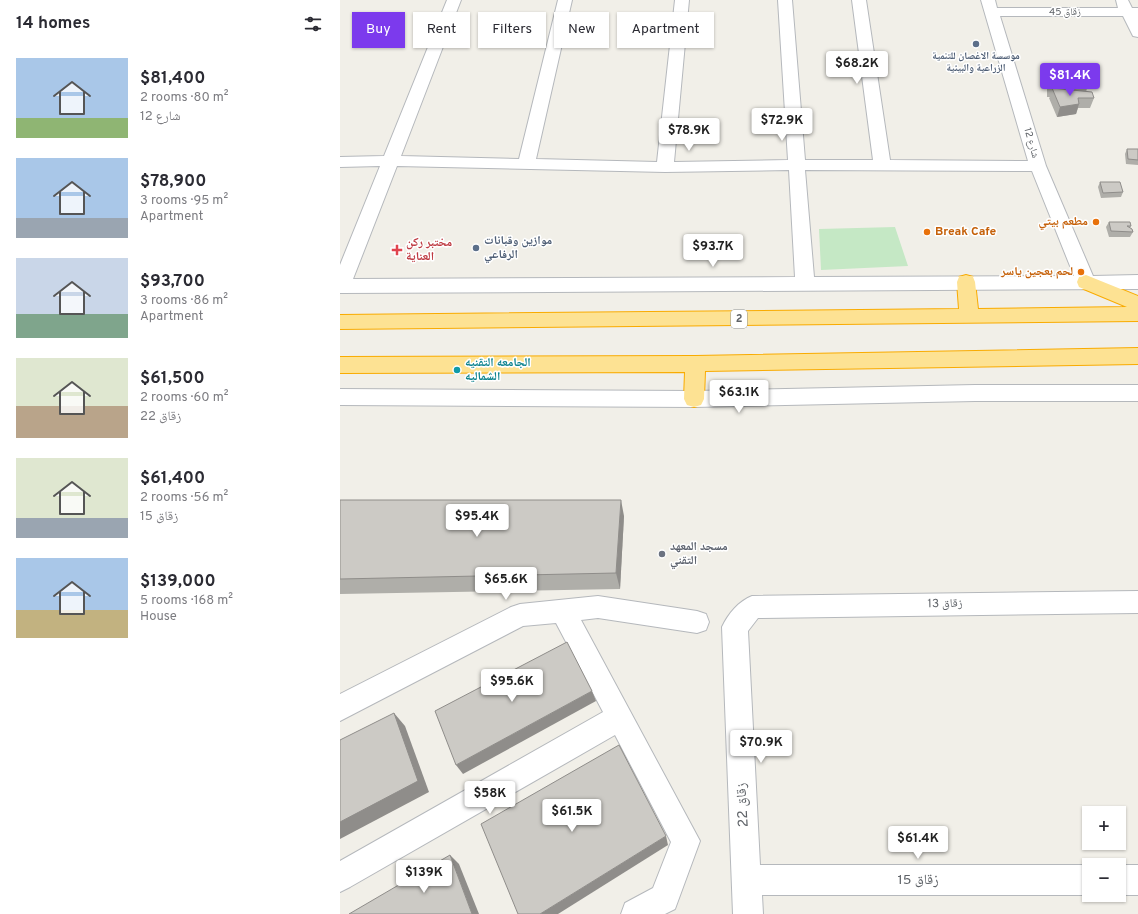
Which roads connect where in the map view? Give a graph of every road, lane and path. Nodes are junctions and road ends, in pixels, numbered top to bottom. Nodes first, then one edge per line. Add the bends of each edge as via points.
1 (454, 0) edge
2 (565, 0) edge
3 (682, 0) edge
4 (785, 0) edge
5 (859, 0) edge
6 (990, 6) edge
7 (1129, 8) edge
8 (1138, 33) edge
9 (390, 161) junction
10 (340, 162) edge
11 (526, 165) junction
12 (798, 165) junction
13 (882, 166) junction
14 (1038, 166) junction
15 (665, 167) junction
16 (966, 282) junction
17 (1086, 282) junction
18 (1138, 282) edge
19 (805, 283) junction
20 (340, 286) edge
21 (1138, 304) edge
22 (1138, 314) edge
23 (969, 317) junction
24 (340, 322) edge
25 (1138, 356) edge
26 (696, 364) junction
27 (340, 365) edge
28 (1138, 393) edge
29 (340, 397) edge
30 (694, 399) junction
31 (1138, 602) edge
32 (752, 606) joint
33 (562, 610) junction
34 (697, 622) dead end
35 (340, 708) edge
36 (620, 717) junction
37 (340, 878) edge
38 (746, 880) junction
39 (1082, 880) edge
40 (1126, 880) edge
41 (1138, 880) edge
42 (636, 914) edge
43 (748, 914) edge

1 - 9 street
2 - 11 street
3 - 15 street
4 - 12 street
5 - 13 street
6 - 7 street, زقاق 45
6 - 14 street, شارع 12
7 - 8 street
9 - 10 street
9 - 11 street
9 - 20 street
11 - 15 street
12 - 13 street
12 - 15 street
12 - 19 street
13 - 14 street
14 - 17 street, شارع 12
16 - 17 street
16 - 19 street
16 - 23 highway
17 - 18 street
17 - 21 highway
19 - 20 street
22 - 23 highway, 2
23 - 24 highway, 2
25 - 26 highway
26 - 27 highway
26 - 30 highway
28 - 30 street via 967,393
29 - 30 street
31 - 32 street, زقاق 13
32 - 38 street, زقاق 22 via 735,627
33 - 34 street via 598,607
33 - 35 street via 520,615
33 - 36 street
36 - 37 street
36 - 42 street via 686,841 664,898
38 - 39 street, زقاق 15
38 - 43 street, زقاق 22
40 - 41 street

